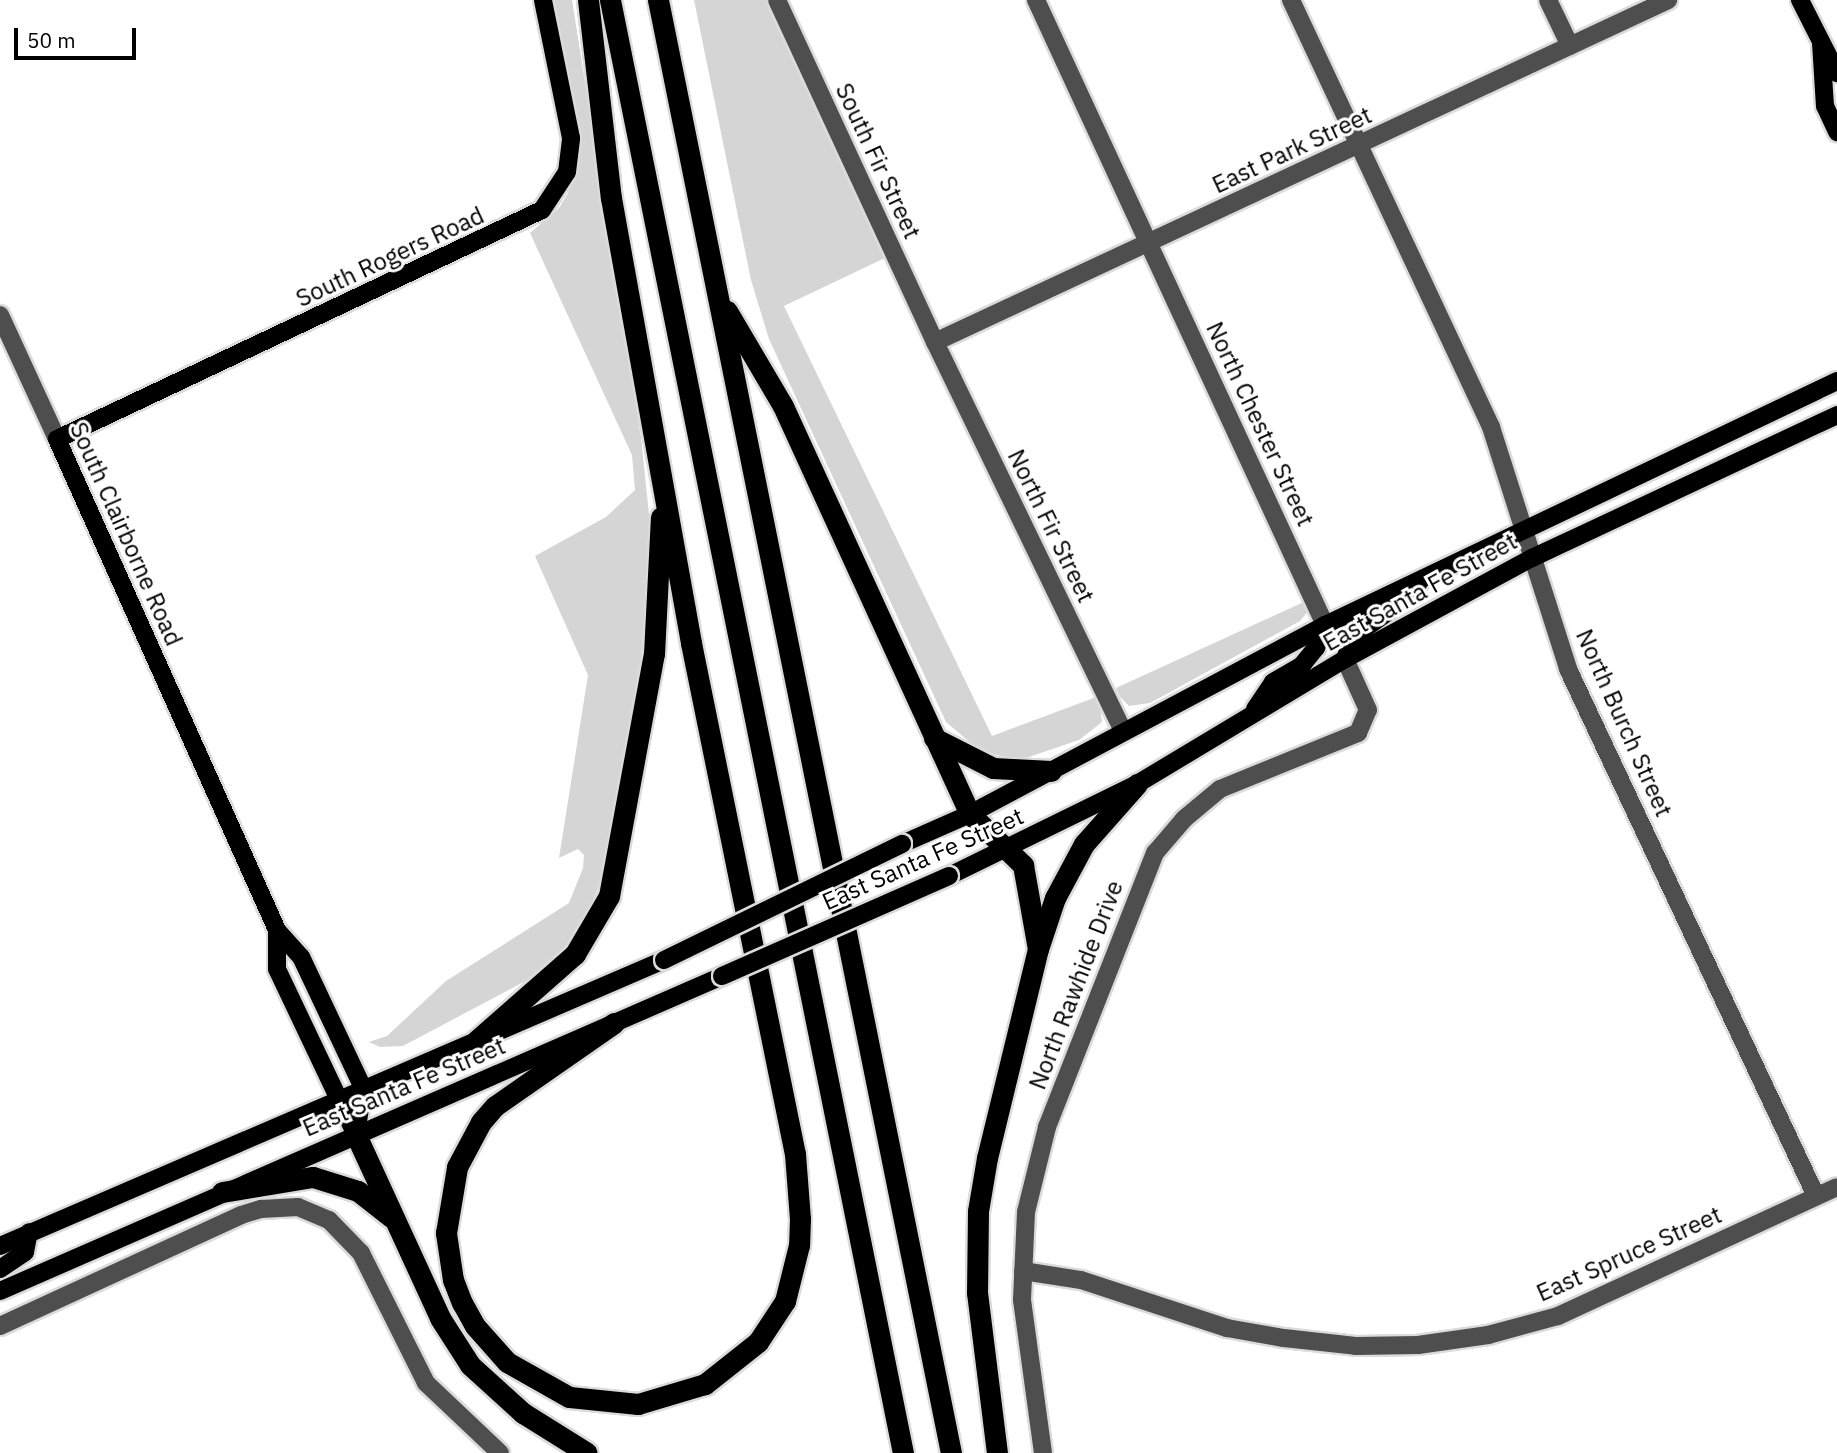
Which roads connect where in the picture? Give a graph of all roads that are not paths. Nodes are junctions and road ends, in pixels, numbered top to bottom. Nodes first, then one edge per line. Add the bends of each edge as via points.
1 (543, 0) edge
2 (588, 0) edge
3 (610, 0) edge
4 (658, 0) edge
5 (777, 0) edge
6 (1036, 0) edge
7 (1291, 0) edge
8 (1548, 0) edge
9 (1668, 0) edge
10 (1801, 0) edge
11 (1821, 43) junction
12 (1570, 46) junction
13 (1837, 73) edge
14 (1837, 132) edge
15 (1359, 145) junction
16 (1149, 244) junction
17 (718, 296) junction
18 (0, 315) edge
19 (935, 342) junction
20 (1837, 381) edge
21 (1837, 415) edge
22 (57, 439) junction
23 (664, 491) junction
24 (1523, 529) junction
25 (1532, 558) junction
26 (1423, 577) junction
27 (1325, 625) junction
28 (1345, 659) junction
29 (1253, 712) junction
30 (1123, 731) junction
31 (934, 738) junction
32 (1051, 771) junction
33 (1137, 784) junction
34 (970, 814) junction
35 (1009, 849) junction
36 (277, 930) junction
37 (1038, 949) junction
38 (614, 1023) junction
39 (476, 1041) junction
40 (363, 1088) junction
41 (338, 1098) junction
42 (356, 1135) junction
43 (1837, 1187) edge
44 (222, 1192) junction
45 (1816, 1196) junction
46 (393, 1218) junction
47 (29, 1232) junction
48 (0, 1246) edge
49 (0, 1269) edge
50 (1023, 1270) junction
51 (0, 1291) edge
52 (0, 1326) edge
53 (500, 1453) edge
54 (587, 1453) edge
55 (903, 1453) edge
56 (951, 1453) edge
57 (997, 1453) edge
58 (1043, 1453) edge

1 - 22 main road, South Rogers Road via 570,138 566,172 542,210
2 - 23 highway via 611,198
3 - 55 highway
4 - 17 highway
5 - 19 street, South Fir Street
6 - 16 street, North Chester Street
7 - 15 street, North Burch Street
8 - 12 street
9 - 12 street, East Park Street
10 - 11 main road
11 - 13 main road
11 - 14 main road via 1825,106
12 - 15 street, East Park Street
15 - 16 street, East Park Street
15 - 24 street, North Burch Street via 1491,426
16 - 19 street, East Park Street
16 - 27 street, North Chester Street
17 - 31 highway via 783,406
17 - 56 highway
18 - 22 street, South Clairborne Road
19 - 30 street, North Fir Street
20 - 24 main road, East Santa Fe Street
21 - 25 main road, East Santa Fe Street
22 - 36 main road, South Clairborne Road
23 - 38 highway via 794,1154 800,1219 799,1245 785,1301 758,1342 705,1384 638,1404 569,1396 507,1362 475,1326 462,1303 453,1280 446,1233 457,1167 481,1122 495,1106
23 - 39 highway via 654,654 609,896 575,954
24 - 25 street, North Burch Street
24 - 26 main road, East Santa Fe Street
25 - 28 main road, East Santa Fe Street
25 - 45 street, North Burch Street via 1568,669
26 - 27 main road, East Santa Fe Street
26 - 28 main road via 1402,602 1353,637
27 - 29 main road via 1302,666 1273,682
27 - 30 main road, East Santa Fe Street
28 - 29 main road, East Santa Fe Street
28 - 50 street, North Rawhide Drive via 1368,710 1358,733 1220,789 1184,818 1150,864 1047,1127 1026,1212
29 - 33 main road, East Santa Fe Street
30 - 32 main road, East Santa Fe Street
31 - 32 highway via 993,768
31 - 34 highway
32 - 34 main road, East Santa Fe Street
33 - 35 main road, East Santa Fe Street
33 - 37 highway via 1070,864
34 - 35 highway
34 - 39 main road, East Santa Fe Street, bridge via 664,960
35 - 37 highway via 1028,879
35 - 38 main road, East Santa Fe Street, bridge
36 - 40 main road via 301,957
36 - 41 main road via 277,969
37 - 57 highway via 996,1116 978,1211 976,1293
38 - 42 main road, East Santa Fe Street
39 - 40 main road, East Santa Fe Street
40 - 41 main road, East Santa Fe Street
40 - 42 main road
41 - 42 main road
41 - 47 main road, East Santa Fe Street
42 - 44 main road, East Santa Fe Street
42 - 46 highway
43 - 45 street, East Spruce Street
44 - 46 highway via 313,1177 358,1191
44 - 51 main road, East Santa Fe Street
45 - 50 street, East Spruce Street via 1558,1316 1488,1335 1418,1345 1356,1346 1227,1328 1081,1280
46 - 54 highway via 440,1318 470,1365 523,1413
47 - 48 main road, East Santa Fe Street
47 - 49 main road via 25,1252
50 - 58 street, North Rawhide Drive via 1023,1320
52 - 53 street via 251,1212 298,1207 328,1220 360,1253 426,1382

